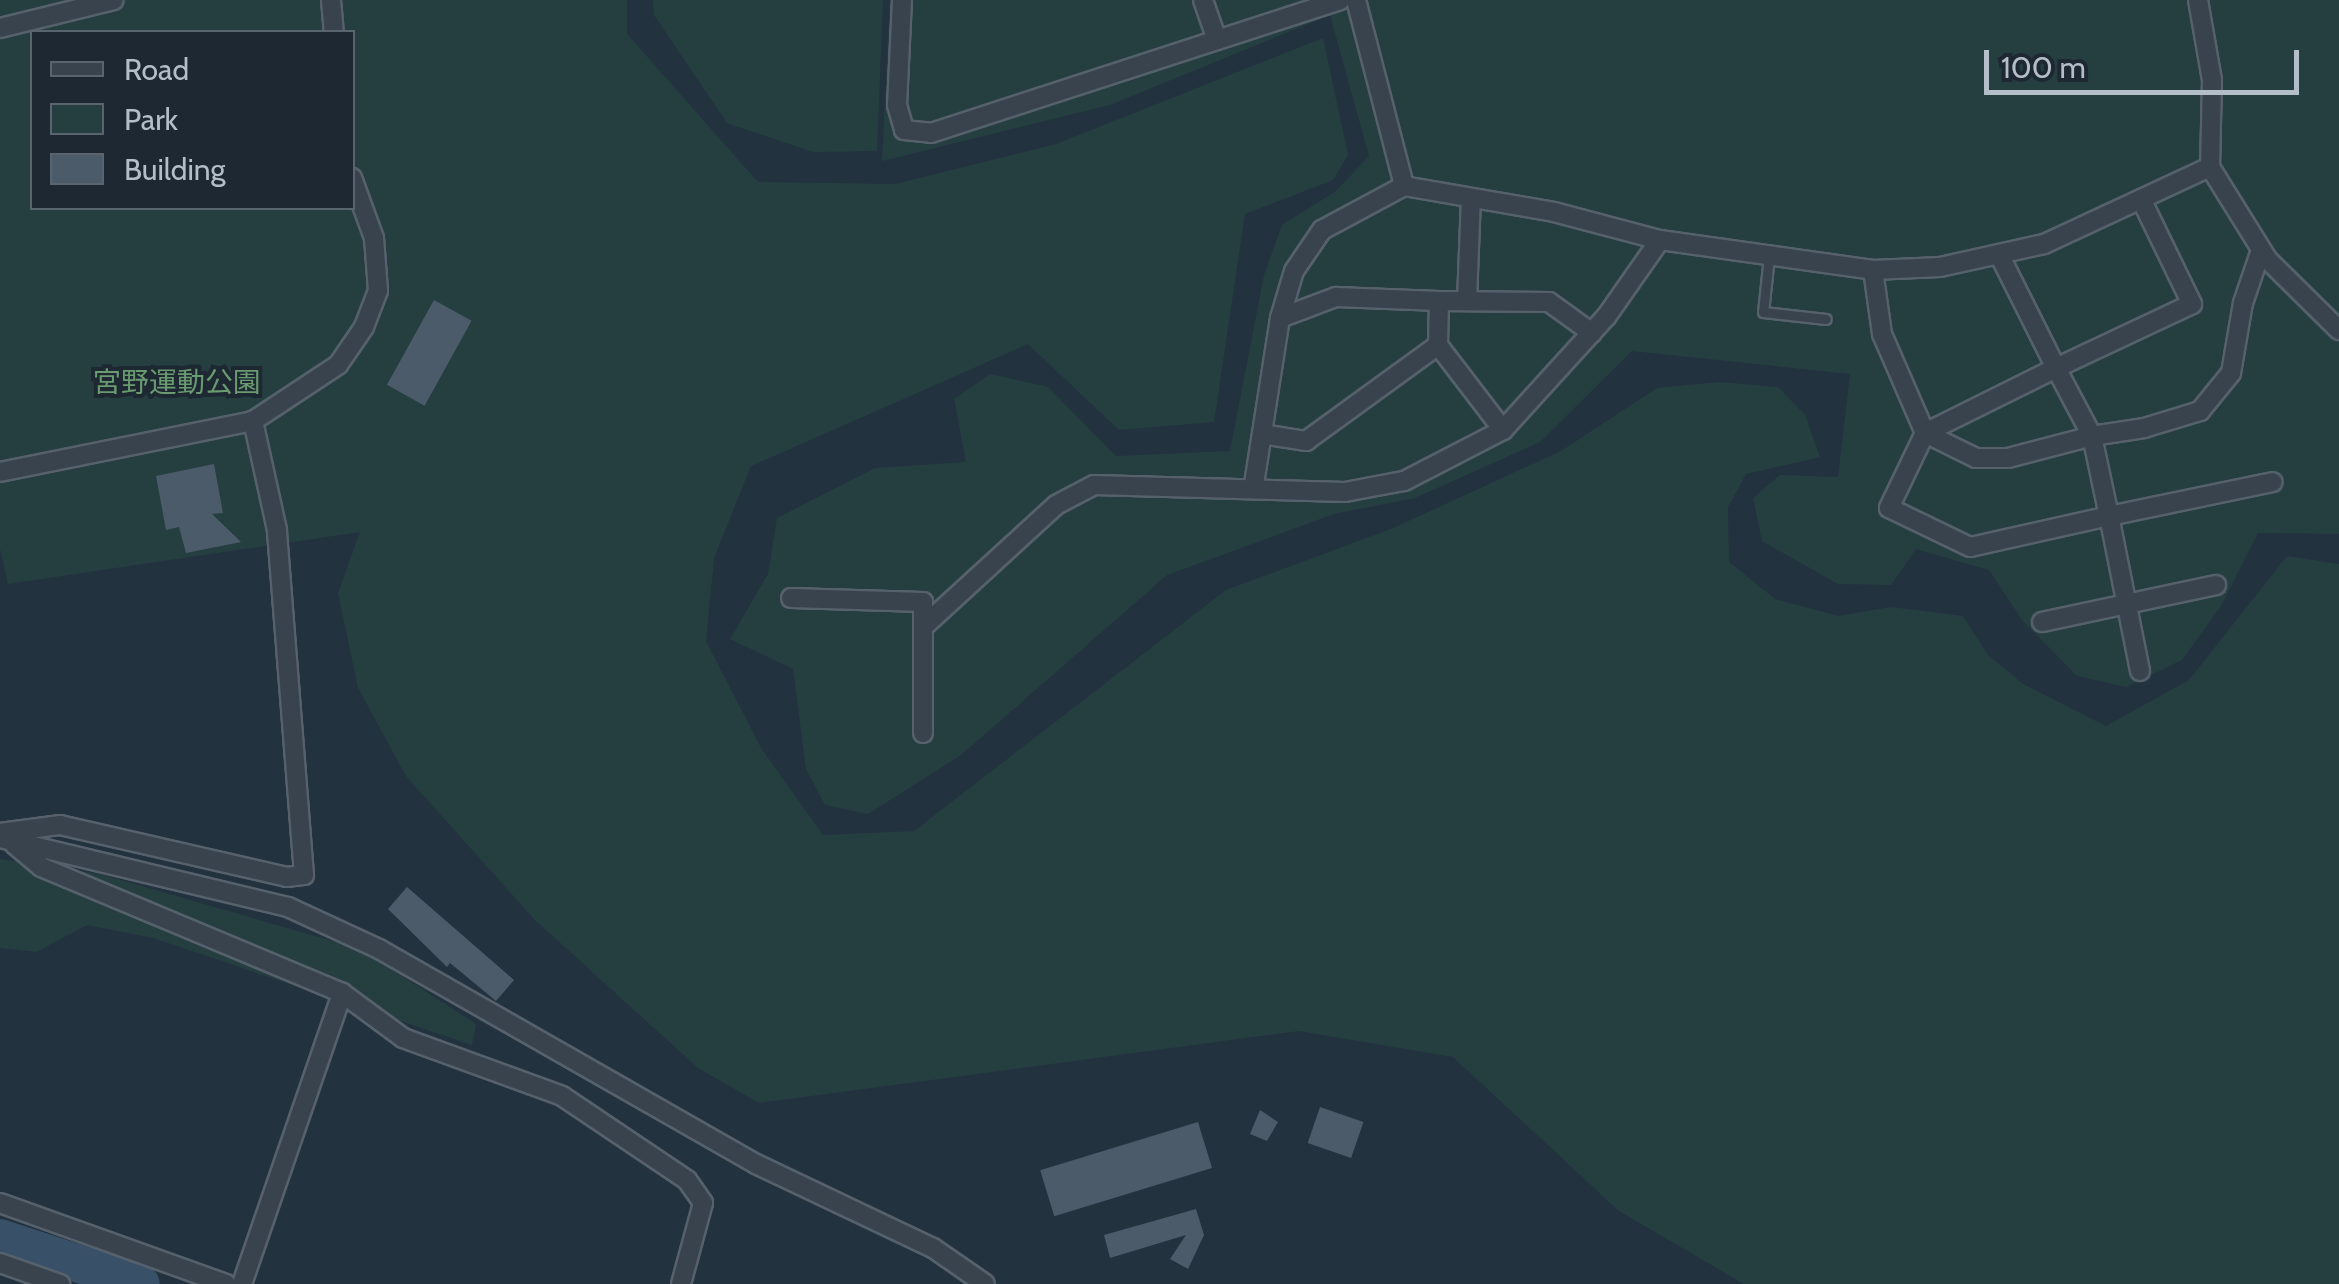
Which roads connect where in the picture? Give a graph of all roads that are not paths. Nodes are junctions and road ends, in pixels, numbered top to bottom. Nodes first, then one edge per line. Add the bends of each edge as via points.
1 (114, 0) edge
2 (331, 0) edge
3 (902, 0) edge
4 (1203, 0) edge
5 (1340, 0) edge
6 (1356, 0) edge
7 (2198, 0) edge
8 (0, 28) edge
9 (334, 30) edge
10 (1217, 40) junction
11 (2210, 167) junction
12 (355, 186) edge
13 (1404, 186) junction
14 (1471, 198) junction
15 (2141, 199) junction
16 (1660, 240) junction
17 (2261, 250) junction
18 (1999, 254) junction
19 (1769, 256) junction
20 (1873, 270) junction
21 (1439, 301) junction
22 (1467, 301) junction
23 (1280, 318) junction
24 (1826, 319) dead end
25 (2339, 330) edge
26 (1592, 333) junction
27 (1438, 345) junction
28 (2056, 368) junction
29 (253, 421) junction
30 (1503, 430) junction
31 (1925, 432) junction
32 (1262, 434) junction
33 (2092, 436) junction
34 (0, 472) edge
35 (2274, 482) dead end
36 (1254, 484) junction
37 (2109, 516) junction
38 (2216, 585) dead end
39 (791, 598) dead end
40 (2126, 604) junction
41 (2042, 622) dead end
42 (922, 627) junction
43 (2140, 671) dead end
44 (923, 732) dead end
45 (3, 838) edge
46 (342, 993) junction
47 (0, 1203) edge
48 (0, 1263) edge
49 (60, 1284) edge
50 (226, 1284) edge
51 (242, 1284) edge
52 (681, 1284) edge
53 (984, 1284) edge

1 - 8 street
2 - 9 street
3 - 10 street via 897,105 904,130 918,132
4 - 10 street
5 - 10 street
6 - 13 street
7 - 11 street via 2212,80
11 - 15 street
11 - 17 street
12 - 29 street via 374,238 378,291 364,328 338,366
13 - 14 street
13 - 23 street via 1322,230 1294,271
14 - 16 street
14 - 22 street
15 - 18 street via 2044,244
15 - 28 street via 2192,304
16 - 19 street
16 - 26 street
17 - 25 street
17 - 33 street via 2242,303 2231,373 2219,394 2176,420
18 - 20 street via 1940,267
18 - 28 street
19 - 20 street
19 - 24 lane via 1763,312
20 - 31 street via 1882,334
21 - 22 street
21 - 23 street via 1336,297
21 - 27 street
22 - 26 street via 1549,302
23 - 32 street
26 - 30 street
27 - 30 street
27 - 32 street via 1306,442
28 - 31 street
28 - 33 street
29 - 34 street
29 - 45 street via 278,530 304,875 60,825
30 - 36 street via 1404,481 1345,492
31 - 33 street via 1976,458 2008,458
31 - 37 street via 1889,508 1970,547
32 - 36 street
33 - 37 street
35 - 37 street
36 - 42 street via 1094,485 1056,505
37 - 40 street
38 - 40 street
39 - 42 street via 922,602
40 - 41 street
40 - 43 street
42 - 44 street
45 - 46 street via 41,867
45 - 53 street via 288,908 379,948 756,1164 934,1248
46 - 51 street
46 - 52 street via 403,1038 562,1096 687,1180 703,1203
47 - 50 street
48 - 49 street

